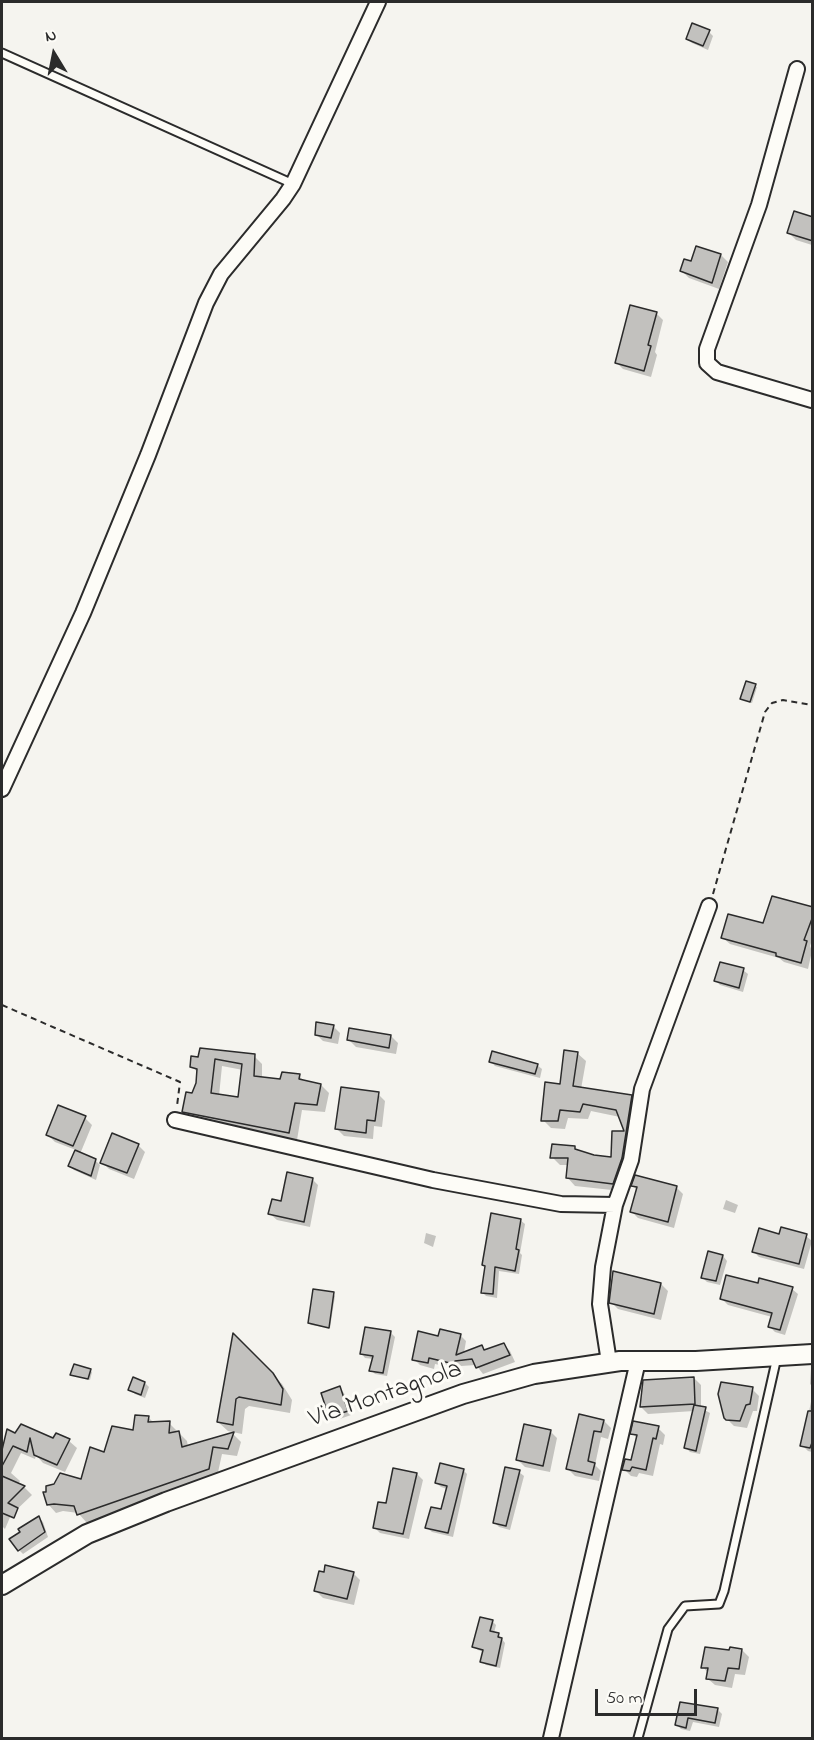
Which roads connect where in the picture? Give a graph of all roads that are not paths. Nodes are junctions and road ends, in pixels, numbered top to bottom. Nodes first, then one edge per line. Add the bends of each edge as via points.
1 (378, 2) edge
2 (2, 53) edge
3 (797, 69) dead end
4 (292, 184) junction
5 (813, 400) edge
6 (2, 789) edge
7 (709, 906) road end
8 (175, 1120) road end
9 (615, 1205) junction
10 (813, 1354) edge
11 (777, 1357) junction
12 (638, 1361) junction
13 (609, 1362) junction
14 (2, 1585) edge
15 (551, 1738) edge
16 (638, 1738) edge

1 - 4 street
2 - 4 lane
3 - 5 street via 759,205 706,349 707,363 717,372
4 - 6 street via 221,274 206,303 83,613
7 - 9 street via 642,1089 631,1160
8 - 9 street via 433,1180 561,1204
9 - 13 street via 600,1304
10 - 11 street, Via Montagnola
11 - 12 street, Via Montagnola
11 - 16 lane via 724,1591 719,1604 685,1606 668,1629
12 - 13 street, Via Montagnola
12 - 15 street
13 - 14 street, Via Montagnola via 534,1374 463,1394 250,1471 87,1534

